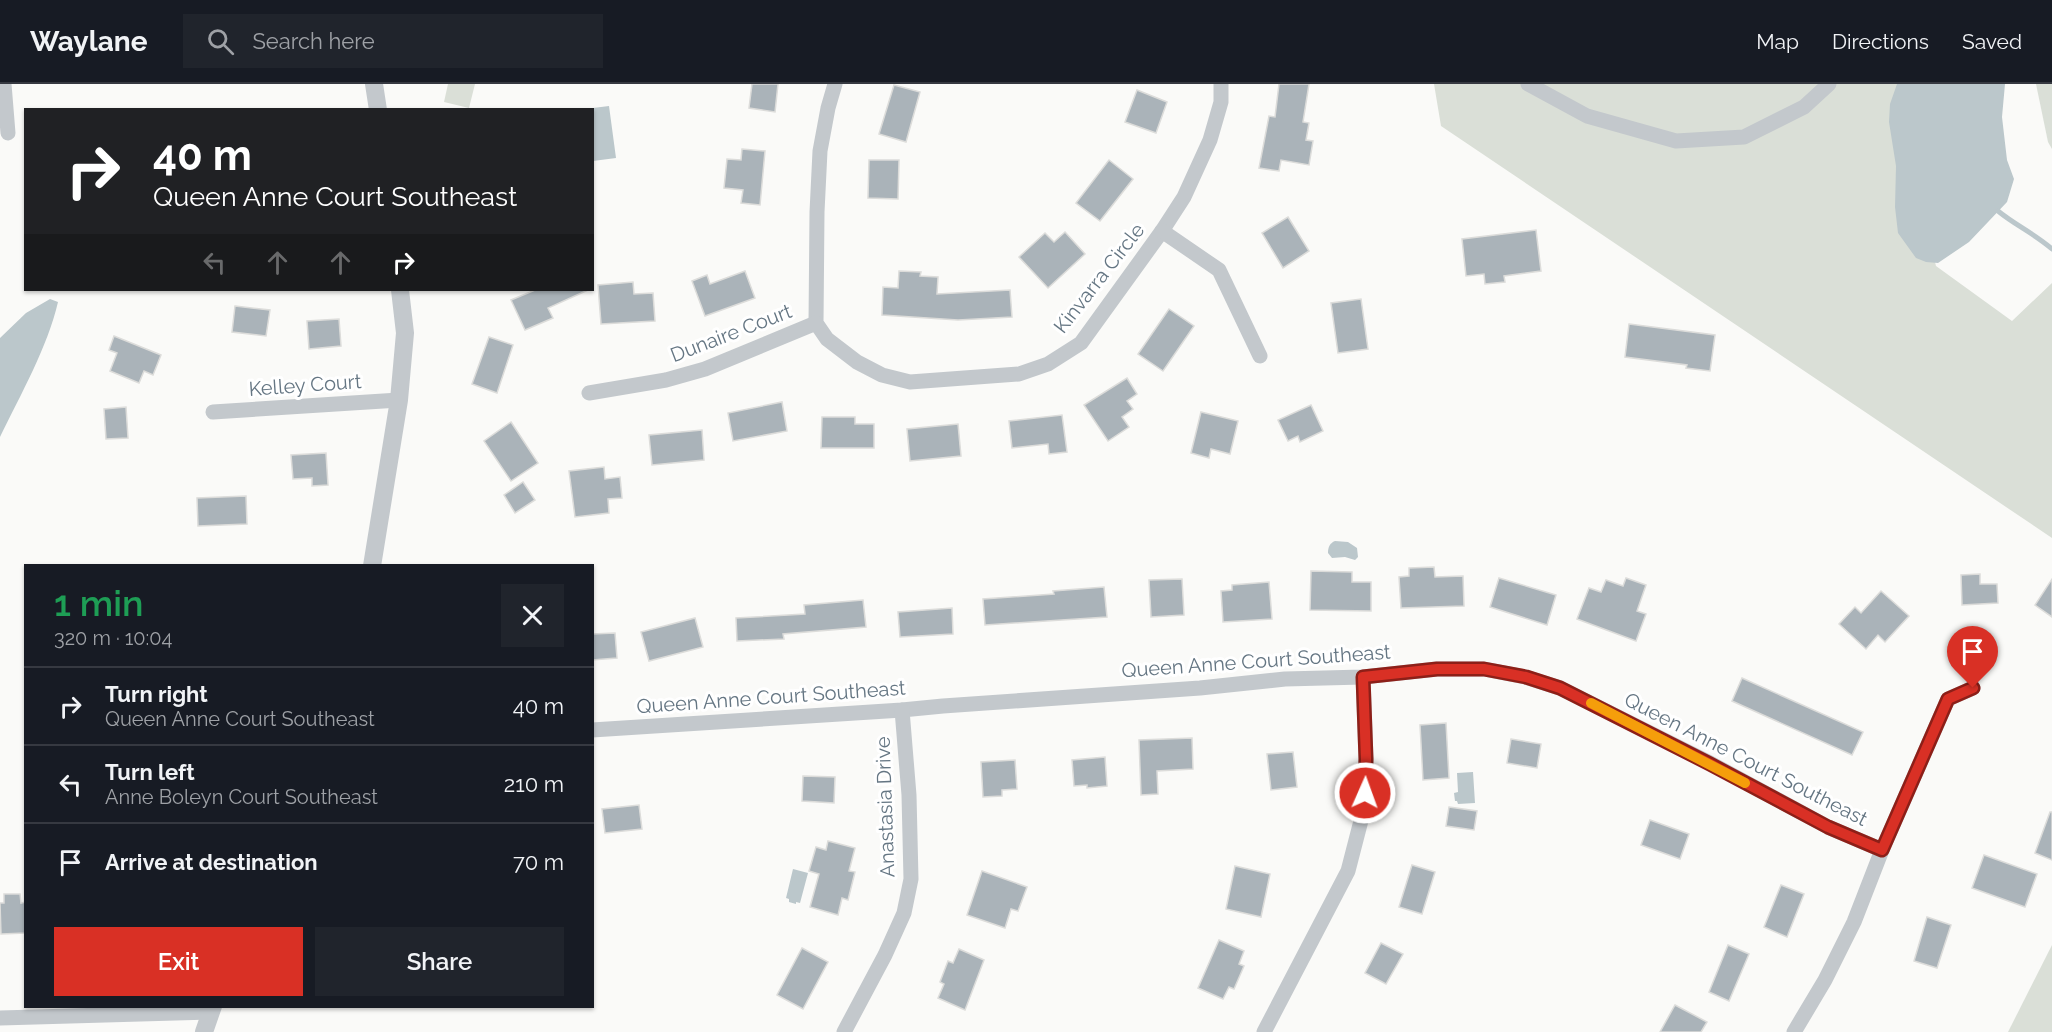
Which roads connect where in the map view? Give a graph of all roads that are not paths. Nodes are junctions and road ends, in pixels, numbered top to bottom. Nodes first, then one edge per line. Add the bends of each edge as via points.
1 (3, 84) edge
2 (374, 84) edge
3 (835, 84) edge
4 (1221, 84) edge
5 (1528, 84) edge
6 (1829, 84) edge
7 (378, 108) edge
8 (8, 133) dead end
9 (1162, 231) junction
10 (400, 291) edge
11 (816, 323) junction
12 (1260, 356) dead end
13 (589, 393) dead end
14 (399, 400) junction
15 (213, 412) dead end
16 (372, 564) edge
17 (1363, 677) junction
18 (1973, 688) dead end
19 (902, 710) junction
20 (594, 730) edge
21 (1882, 850) junction
22 (212, 1009) edge
23 (0, 1018) edge
24 (204, 1032) edge
25 (844, 1032) edge
26 (1264, 1032) edge
27 (1794, 1032) edge

1 - 8 street
2 - 7 street
3 - 11 street via 820,151
4 - 9 street, Kinvarra Circle via 1221,102 1210,140 1184,197
5 - 6 street via 1587,116 1676,141 1744,137 1804,107
9 - 11 street, Kinvarra Circle via 1080,343 1048,364 1019,374 910,382 882,375 827,339
9 - 12 street via 1219,270
10 - 14 street via 405,333
11 - 13 street, Dunaire Court via 705,369
14 - 15 street, Kelley Court
14 - 16 street
17 - 19 street, Queen Anne Court Southeast via 1285,679
17 - 21 street, Queen Anne Court Southeast via 1437,669 1484,669 1560,688 1828,827
17 - 26 street via 1364,809 1348,872
18 - 21 street via 1948,699
19 - 20 street, Queen Anne Court Southeast
19 - 25 street, Anastasia Drive via 911,879 904,913
21 - 27 street via 1854,922
22 - 23 street
22 - 24 street

